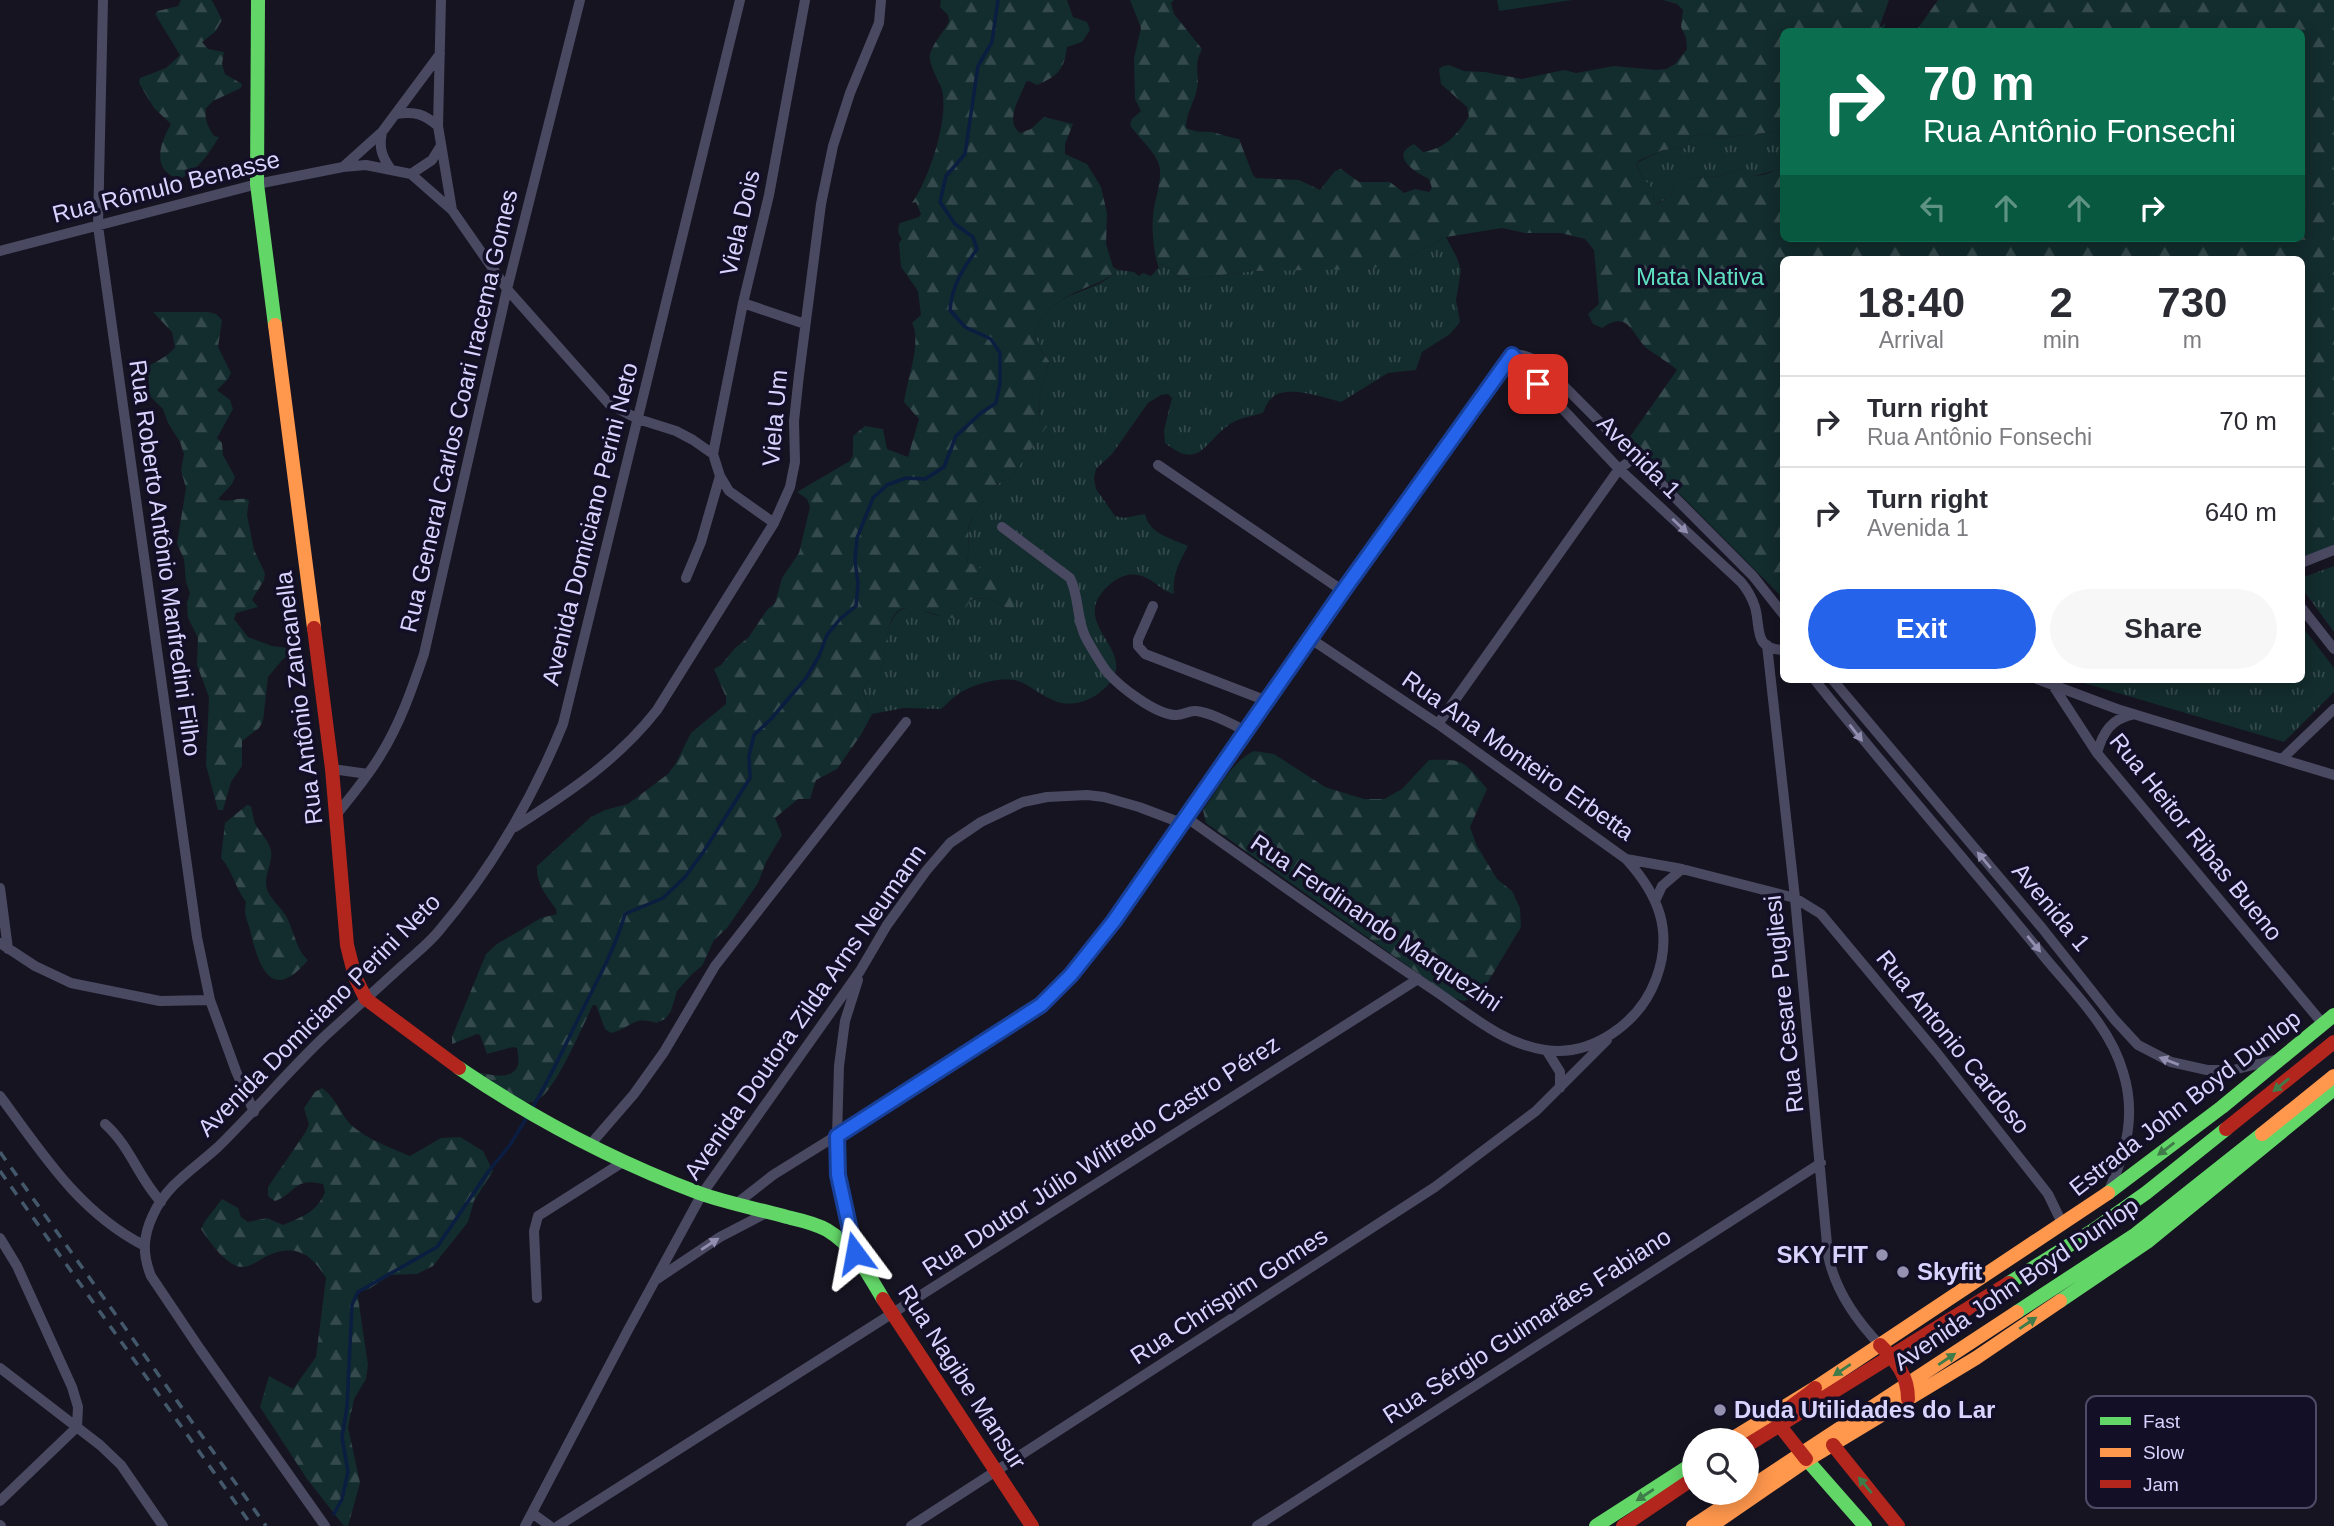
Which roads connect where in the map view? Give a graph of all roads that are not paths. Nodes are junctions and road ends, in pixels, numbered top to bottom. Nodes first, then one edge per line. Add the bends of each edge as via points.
1 (103, 0) edge
2 (258, 0) edge
3 (442, 0) edge
4 (580, 0) edge
5 (740, 0) edge
6 (805, 0) edge
7 (881, 0) edge
8 (440, 54) junction
9 (396, 114) junction
10 (438, 126) junction
11 (382, 132) junction
12 (440, 147) junction
13 (343, 167) junction
14 (390, 168) junction
15 (411, 174) junction
16 (257, 184) junction
17 (452, 210) junction
18 (98, 226) junction
19 (0, 251) edge
20 (507, 289) junction
21 (743, 303) junction
22 (805, 324) junction
23 (1512, 355) junction
24 (638, 419) junction
25 (713, 454) junction
26 (1634, 458) junction
27 (1158, 466) dead end
28 (1619, 469) junction
29 (720, 476) junction
30 (774, 523) junction
31 (1002, 527) dead end
32 (2334, 550) edge
33 (2305, 561) edge
34 (686, 578) dead end
35 (1343, 591) junction
36 (1153, 606) dead end
37 (1780, 608) edge
38 (2305, 612) edge
39 (1311, 639) junction
40 (1777, 648) edge
41 (2334, 649) edge
42 (1817, 683) edge
43 (1835, 683) edge
44 (2049, 683) edge
45 (2052, 684) junction
46 (1267, 701) junction
47 (2334, 709) edge
48 (2136, 714) junction
49 (906, 722) dead end
50 (1438, 724) junction
51 (1246, 731) junction
52 (2097, 753) junction
53 (2283, 758) junction
54 (332, 769) junction
55 (368, 774) junction
56 (2334, 775) edge
57 (337, 814) junction
58 (1187, 818) junction
59 (513, 828) junction
60 (1626, 859) junction
61 (1682, 869) junction
62 (0, 888) edge
63 (1795, 898) junction
64 (1656, 899) junction
65 (4, 946) edge
66 (860, 971) junction
67 (1418, 979) junction
68 (366, 999) junction
69 (210, 1000) junction
70 (2328, 1019) edge
71 (1608, 1038) junction
72 (2334, 1042) edge
73 (1546, 1051) junction
74 (2284, 1058) junction
75 (2334, 1076) edge
76 (1560, 1088) junction
77 (2334, 1089) edge
78 (0, 1096) edge
79 (254, 1112) junction
80 (104, 1124) dead end
81 (837, 1136) junction
82 (589, 1146) junction
83 (623, 1162) junction
84 (1821, 1163) junction
85 (702, 1194) junction
86 (2108, 1194) junction
87 (161, 1202) junction
88 (736, 1204) junction
89 (768, 1212) junction
90 (2063, 1225) junction
91 (2163, 1228) junction
92 (2136, 1234) junction
93 (0, 1238) edge
94 (144, 1245) junction
95 (855, 1253) junction
96 (655, 1280) junction
97 (537, 1298) dead end
98 (892, 1314) junction
99 (1880, 1345) junction
100 (1892, 1357) junction
101 (0, 1368) edge
102 (1815, 1388) junction
103 (1909, 1392) junction
104 (1780, 1426) junction
105 (78, 1427) junction
106 (1750, 1428) edge
107 (1759, 1438) edge
108 (1833, 1445) junction
109 (1804, 1456) junction
110 (997, 1471) junction
111 (1682, 1471) edge
112 (1759, 1483) edge
113 (1682, 1486) edge
114 (0, 1501) edge
115 (1724, 1505) edge
116 (531, 1513) junction
117 (163, 1526) edge
118 (325, 1526) edge
119 (525, 1526) edge
120 (550, 1526) edge
121 (558, 1526) edge
122 (911, 1526) edge
123 (1032, 1526) edge
124 (1257, 1526) edge
125 (1596, 1526) edge
126 (1623, 1526) edge
127 (1693, 1526) edge
128 (1711, 1526) edge
129 (1865, 1526) edge
130 (1898, 1526) edge

1 - 18 street, Rua Roberto Antônio Manfredini Filho
2 - 16 street, Rua Antônio Zancanella
3 - 8 street
4 - 20 street, Rua General Carlos Coari Iracema Gomes
5 - 24 street, Avenida Domiciano Perini Neto
6 - 21 street, Viela Dois via 769,195
7 - 22 street, Viela Um via 879,23 834,146 821,204
8 - 9 street
8 - 10 street
9 - 10 street via 414,111
9 - 11 street
10 - 12 street
11 - 13 street
11 - 14 street via 382,155
12 - 15 street via 432,160
12 - 17 street
13 - 14 street, Rua Rômulo Benasse
13 - 16 street, Rua Rômulo Benasse
14 - 15 street
15 - 17 street
16 - 18 street, Rua Rômulo Benasse
16 - 54 street, Rua Antônio Zancanella
17 - 20 street
18 - 19 street, Rua Rômulo Benasse
18 - 69 street, Rua Roberto Antônio Manfredini Filho via 183,847
20 - 24 street via 609,404
20 - 55 street, Rua General Carlos Coari Iracema Gomes via 424,654 407,704
21 - 22 street
21 - 25 street, Viela Dois
22 - 30 street, Viela Um via 794,462 790,487
23 - 26 street, Avenida 1 via 1535,360
23 - 28 street, Avenida 1
23 - 35 street
24 - 25 street via 677,431
24 - 59 street, Avenida Domiciano Perini Neto via 562,724 543,773
25 - 29 street
26 - 28 street
26 - 37 street, Avenida 1
27 - 35 street
28 -> 40 street, Avenida 1 via 1741,582 1751,597 1759,636
28 - 50 street
29 - 30 street via 740,501
29 - 34 street
30 - 59 street, Viela Um via 642,730 597,772
31 - 51 street via 1070,578 1087,640 1119,684 1156,709 1175,715 1194,710
32 - 33 street
35 - 39 street
36 - 46 street via 1138,640 1145,654
38 - 41 street
39 - 46 street
39 - 50 street, Rua Ana Monteiro Erbetta
40 - 63 street, Rua Cesare Pugliesi
42 -> 86 street, Avenida 1 via 2111,1043 2127,1086 2130,1115 2124,1155
74 -> 43 street, Avenida 1 via 2233,1070 2207,1070 2171,1062 2138,1045
44 - 45 street
45 - 48 street
45 - 52 street, Rua Heitor Ribas Bueno
46 - 51 street
47 - 53 street
48 - 52 street via 2116,720
48 - 53 street
49 - 82 street via 715,966 664,1052
50 - 60 street, Rua Ana Monteiro Erbetta
51 - 58 street
52 - 70 street, Rua Heitor Ribas Bueno
53 - 56 street
54 - 55 street
54 - 57 street, Rua Antônio Zancanella
55 - 57 street, Rua General Carlos Coari Iracema Gomes
57 - 68 street, Rua Antônio Zancanella via 347,944
58 - 66 street, Avenida Doutora Zilda Arns Neumann via 1175,821 1087,795 1023,802 981,821 950,843 926,871
58 - 67 street, Rua Ferdinando Marquezini
58 - 81 street via 1099,942 1041,1005
59 - 68 street, Avenida Domiciano Perini Neto via 437,934
60 - 61 street, Rua Ana Monteiro Erbetta
60 - 64 street, Rua Chrispim Gomes
61 - 63 street, Rua Ana Monteiro Erbetta
61 - 64 street via 1662,886
62 - 65 street
63 - 84 street, Rua Cesare Pugliesi
63 - 90 street, Rua Antonio Cardoso via 1821,914 1937,1053 2048,1194
64 - 71 street, Rua Chrispim Gomes via 1664,937 1662,962 1652,989 1631,1018
65 - 69 street via 71,983 160,1001
66 - 81 street, Rua Nagibe Mansur via 845,1021
66 - 85 street, Avenida Doutora Zilda Arns Neumann
67 - 73 street, Rua Ferdinando Marquezini via 1514,1042
67 - 98 street, Rua Doutor Júlio Wilfredo Castro Pérez
68 - 79 street, Avenida Domiciano Perini Neto
68 - 82 street, Rua Antônio Zancanella via 433,1051 518,1107
69 - 79 street, Rua Roberto Antônio Manfredini Filho
70 - 74 street, Estrada John Boyd Dunlop
71 - 73 street, Rua Chrispim Gomes via 1570,1051
71 - 76 street, Rua Chrispim Gomes
72 -> 100 street, Avenida John Boyd Dunlop via 2146,1193
73 - 76 street via 1560,1072
74 -> 86 street, Estrada John Boyd Dunlop
75 - 92 street, Avenida John Boyd Dunlop
76 - 110 street, Rua Chrispim Gomes via 1435,1187
77 - 91 street
78 - 94 street via 76,1196 119,1232
79 - 87 street, Avenida Domiciano Perini Neto via 170,1188
80 - 87 street via 121,1140 141,1178
81 - 88 street
81 - 95 street, Rua Nagibe Mansur via 838,1175
82 - 83 street, Rua Antônio Zancanella
83 - 85 street, Rua Antônio Zancanella
83 - 97 street via 538,1216 534,1231
84 - 99 street, Rua Cesare Pugliesi via 1832,1274 1849,1306
84 - 124 street, Rua Sérgio Guimarães Fabiano
85 - 88 street, Rua Nagibe Mansur
85 - 96 street, Avenida Doutora Zilda Arns Neumann
86 - 90 street, Estrada John Boyd Dunlop
87 - 94 street, Avenida Domiciano Perini Neto
88 - 89 street, Rua Nagibe Mansur
89 - 95 street, Rua Nagibe Mansur via 827,1230
96 -> 89 street, Avenida Doutora Zilda Arns Neumann
90 - 99 street, Avenida John Boyd Dunlop
91 - 92 street
103 -> 91 street via 1976,1358
103 -> 92 street, Avenida John Boyd Dunlop
93 - 105 street via 72,1387
94 - 118 street via 146,1263 161,1291
95 - 98 street, Rua Nagibe Mansur
96 - 116 street, Avenida Doutora Zilda Arns Neumann
98 - 110 street, Rua Nagibe Mansur
98 - 121 street, Rua Doutor Júlio Wilfredo Castro Pérez
99 - 100 street
99 -> 102 street, Avenida John Boyd Dunlop
100 - 103 street via 1903,1371
100 - 104 street, Avenida John Boyd Dunlop
101 - 105 street
102 - 104 street via 1781,1414
102 - 106 street, Avenida John Boyd Dunlop
103 - 108 street
103 - 109 street, Avenida John Boyd Dunlop
104 - 107 street, Avenida John Boyd Dunlop
104 - 109 street
105 - 114 street
105 - 117 street via 121,1465
108 - 109 street
130 -> 108 street
109 - 112 street, Avenida John Boyd Dunlop
109 - 128 street
109 - 129 street
110 - 122 street, Rua Chrispim Gomes
110 - 123 street, Rua Nagibe Mansur
111 -> 125 street
113 - 126 street
115 - 127 street, Avenida John Boyd Dunlop
116 - 119 street, Avenida Doutora Zilda Arns Neumann
116 - 120 street

